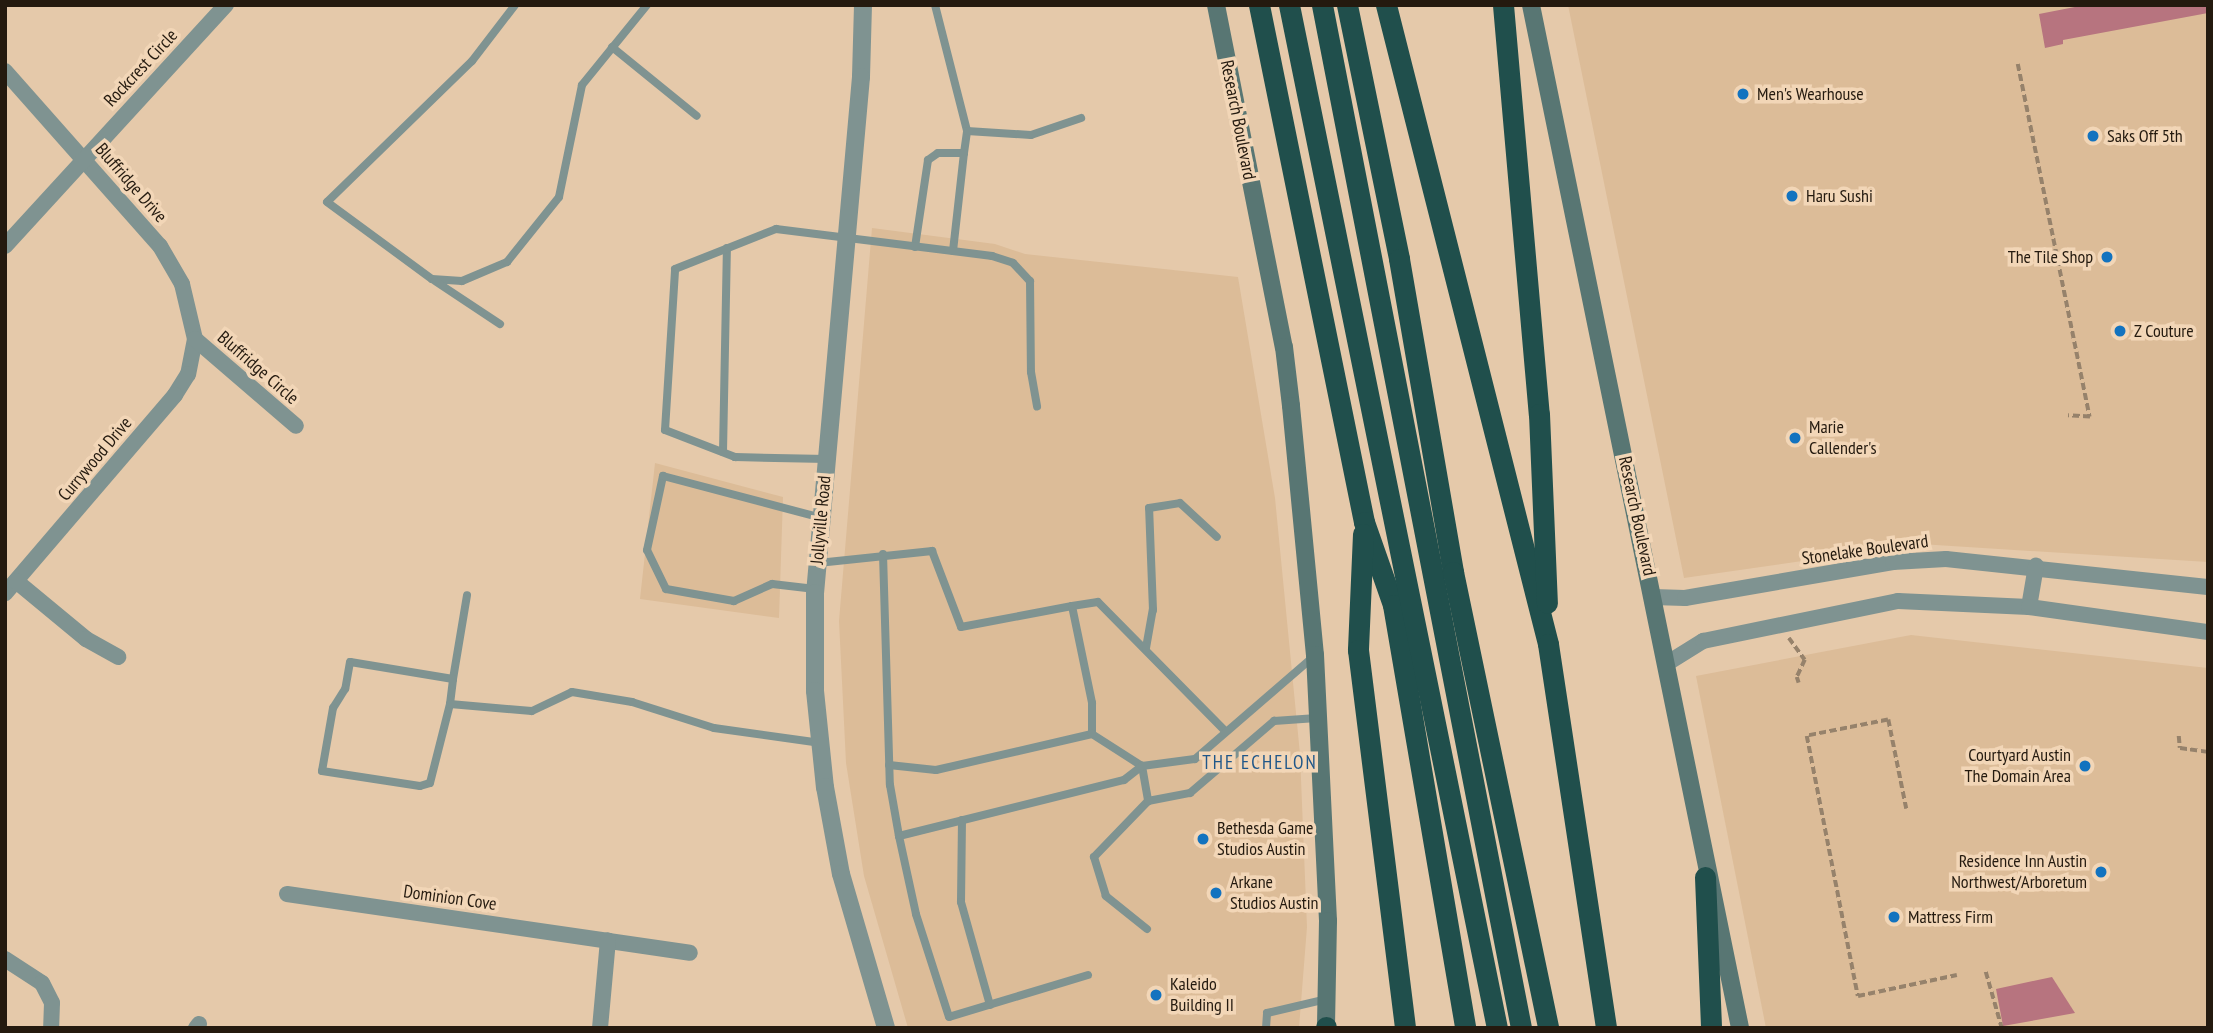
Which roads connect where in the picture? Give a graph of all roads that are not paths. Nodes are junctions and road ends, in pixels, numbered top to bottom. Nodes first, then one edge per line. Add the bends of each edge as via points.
1 (226, 5) edge
2 (515, 5) edge
3 (647, 5) edge
4 (863, 5) edge
5 (935, 5) edge
6 (1216, 5) edge
7 (1259, 5) edge
8 (1289, 5) edge
9 (1322, 5) edge
10 (1347, 5) edge
11 (1386, 5) edge
12 (1503, 5) edge
13 (1531, 5) edge
14 (612, 47) junction
15 (5, 71) edge
16 (697, 116) dead end
17 (1081, 118) dead end
18 (967, 131) junction
19 (964, 153) junction
20 (83, 157) junction
21 (846, 240) junction
22 (5, 246) edge
23 (915, 247) junction
24 (727, 248) junction
25 (953, 251) junction
26 (432, 279) junction
27 (500, 324) dead end
28 (195, 339) junction
29 (1037, 406) dead end
30 (296, 426) dead end
31 (723, 452) junction
32 (827, 459) junction
33 (822, 518) junction
34 (1364, 522) junction
35 (1217, 537) dead end
36 (883, 554) junction
37 (818, 563) junction
38 (2036, 566) junction
39 (11, 587) edge
40 (2208, 587) edge
41 (815, 589) junction
42 (467, 595) dead end
43 (1653, 597) junction
44 (1072, 606) junction
45 (2029, 607) junction
46 (2208, 632) edge
47 (1548, 644) junction
48 (1146, 648) junction
49 (1315, 655) junction
50 (118, 657) dead end
51 (1666, 664) junction
52 (453, 679) junction
53 (450, 704) junction
54 (1317, 718) junction
55 (1226, 732) junction
56 (1092, 734) junction
57 (821, 743) junction
58 (889, 765) junction
59 (1142, 766) junction
60 (1148, 801) junction
61 (962, 820) junction
62 (899, 836) junction
63 (1705, 877) junction
64 (287, 894) dead end
65 (1147, 929) dead end
66 (608, 940) junction
67 (690, 953) dead end
68 (5, 959) edge
69 (1088, 975) dead end
70 (1327, 999) junction
71 (1503, 999) junction
72 (990, 1005) junction
73 (51, 1028) edge
74 (600, 1028) edge
75 (886, 1028) edge
76 (1266, 1028) edge
77 (1326, 1028) edge
78 (1405, 1028) edge
79 (1465, 1028) edge
80 (1498, 1028) edge
81 (1522, 1028) edge
82 (1548, 1028) edge
83 (1606, 1028) edge
84 (1712, 1028) edge
85 (1740, 1028) edge

1 - 20 street, Rockcrest Circle
2 - 26 lane via 472,61 327,202
3 - 14 lane
4 - 21 street, Jollyville Road
5 - 18 lane
6 - 49 main road, Research Boulevard via 1284,347
7 - 34 highway
8 - 71 highway
9 - 71 highway via 1370,234
10 - 82 highway via 1399,259 1453,572
11 - 47 highway
12 - 47 highway via 1539,414
13 - 43 main road, Research Boulevard
14 - 16 lane
14 - 26 lane via 582,86 558,197 550,208 508,262 462,281
15 - 20 street, Bluffridge Drive
17 - 18 lane via 1031,135
18 - 19 lane
19 - 23 lane via 938,153 928,160
19 - 25 lane
20 - 22 street, Rockcrest Circle
20 - 28 street, Bluffridge Drive via 160,246 182,284
21 - 23 lane
21 - 24 lane via 776,229
21 - 32 street, Jollyville Road
23 - 25 lane
24 - 31 lane
24 - 31 lane via 675,268 665,430
25 - 29 lane via 1013,263 1030,281 1031,372
26 - 27 lane
28 - 30 street, Bluffridge Circle
28 - 39 street, Currywood Drive via 188,374 175,395
31 - 32 lane via 735,457
32 - 33 street, Jollyville Road
33 - 37 street, Jollyville Road
33 - 41 lane via 663,476 647,550 666,589 734,601 772,584
34 - 78 highway via 1357,650
34 - 79 highway via 1393,605
35 - 48 lane via 1180,503 1149,508 1153,610
36 - 37 lane
36 - 44 lane via 932,551 961,627
36 - 58 lane
37 - 41 street, Jollyville Road
38 - 40 street, Stonelake Boulevard
38 - 43 street, Stonelake Boulevard via 1959,559 1893,562 1685,598
38 - 45 street
39 - 50 street
41 - 57 street, Jollyville Road
42 - 52 lane
43 - 51 main road, Research Boulevard
44 - 48 lane via 1098,602
44 - 56 lane via 1092,703
45 - 46 street
45 - 51 street via 1898,601 1703,641
47 - 83 highway
48 - 55 lane
49 - 54 main road, Research Boulevard
49 - 55 lane
51 - 63 main road, Research Boulevard
52 - 53 lane
52 - 53 lane via 350,662 345,689 333,708 322,771 420,786 430,783
53 - 57 lane via 532,711 572,692 632,702 714,728
54 - 60 lane via 1273,721 1190,793
54 - 70 main road, Research Boulevard via 1328,921
55 - 59 lane via 1195,758
56 - 58 lane via 936,770
56 - 59 lane
57 - 75 street, Jollyville Road via 841,874
58 - 62 lane
59 - 60 lane
59 - 61 lane via 1124,780
60 - 65 lane via 1094,858 1106,896
61 - 62 lane
61 - 72 lane via 961,902
62 - 72 lane via 916,914 949,1017
63 - 84 highway
63 - 85 main road, Research Boulevard
64 - 66 street, Dominion Cove
66 - 67 street, Dominion Cove
66 - 74 street
68 - 73 street via 42,984 52,1003
69 - 72 lane
70 - 76 lane via 1267,1013
70 - 77 main road, Research Boulevard
71 - 80 highway
71 - 81 highway

